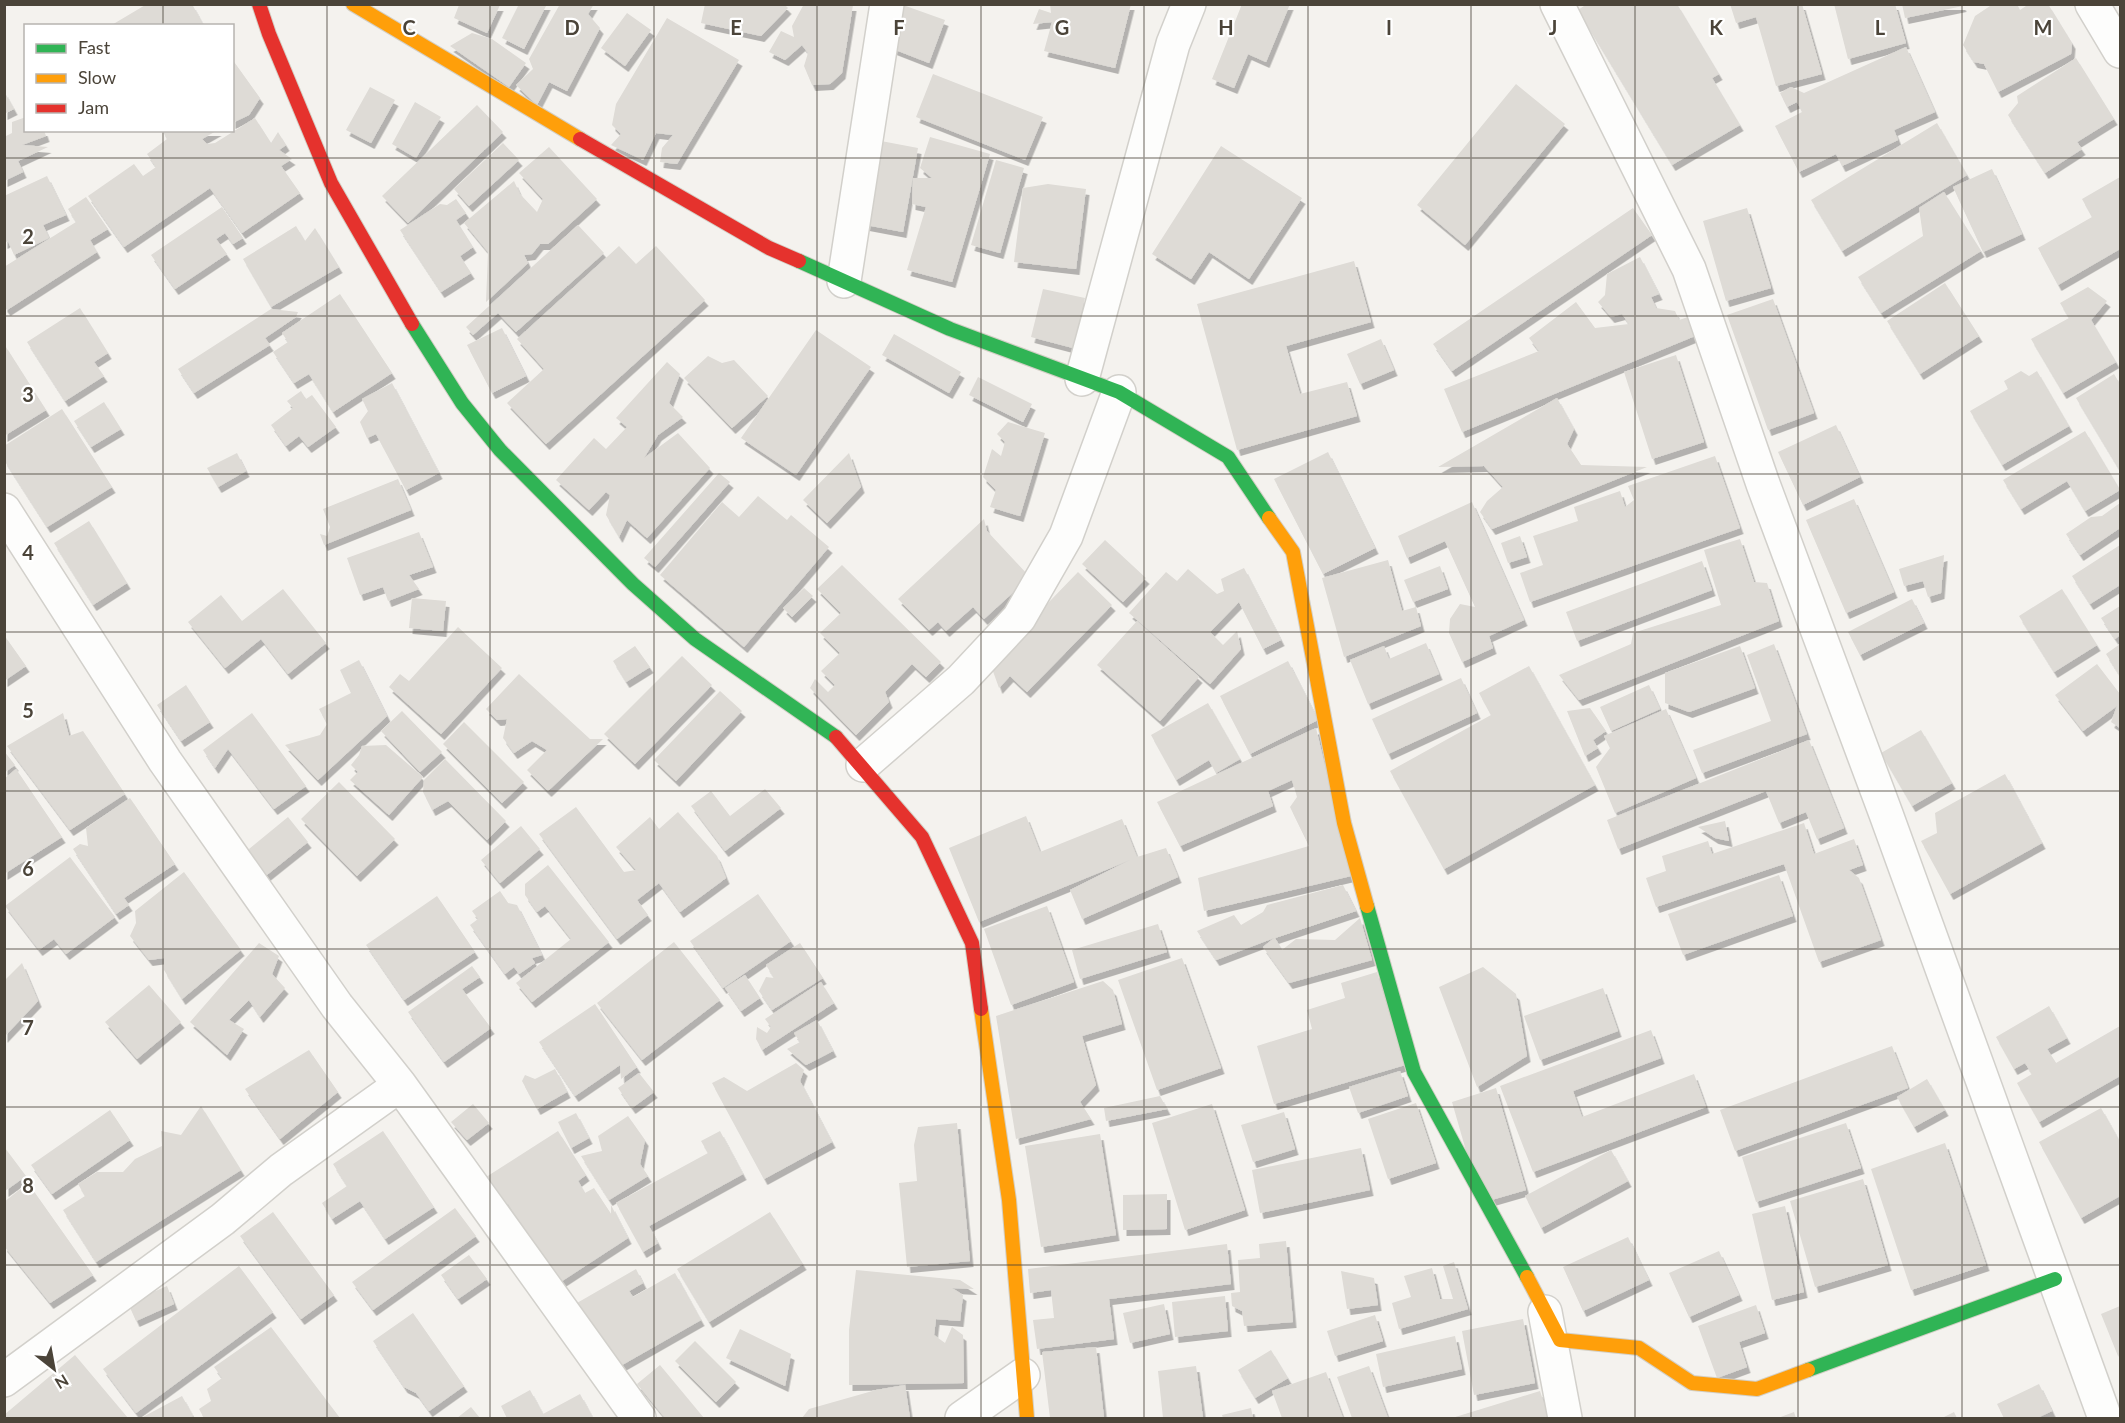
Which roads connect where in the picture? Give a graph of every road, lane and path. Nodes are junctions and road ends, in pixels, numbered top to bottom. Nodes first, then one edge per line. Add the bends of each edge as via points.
1 (259, 4) edge
2 (353, 4) edge
3 (887, 4) edge
4 (1189, 4) edge
5 (1557, 4) edge
6 (2092, 4) edge
7 (2121, 51) edge
8 (844, 281) junction
9 (1082, 379) junction
10 (1119, 392) junction
11 (4, 510) edge
12 (862, 765) junction
13 (400, 1085) junction
14 (2055, 1279) junction
15 (1544, 1307) junction
16 (1023, 1375) junction
17 (4, 1380) edge
18 (639, 1419) edge
19 (962, 1419) edge
20 (1027, 1419) edge
21 (1565, 1419) edge
22 (2105, 1419) edge

1 - 12 street via 331,183 462,403 500,450 633,584 695,639 833,733
2 - 8 street via 769,248
3 - 8 street
4 - 9 street via 1173,44
5 - 14 street via 1689,269 1763,484
6 - 7 street
8 - 9 street via 950,329
9 - 10 street
10 - 12 street via 1066,536 1019,618 961,680
10 - 15 street via 1228,457 1293,552 1344,824 1414,1072
11 - 13 street via 165,761 338,1006
12 - 16 street via 922,837 972,943 1009,1200
13 - 17 street
13 - 18 street
14 - 15 street via 1757,1389 1692,1383 1639,1348 1560,1341
14 - 22 street
15 - 21 street
16 - 19 street
16 - 20 street

